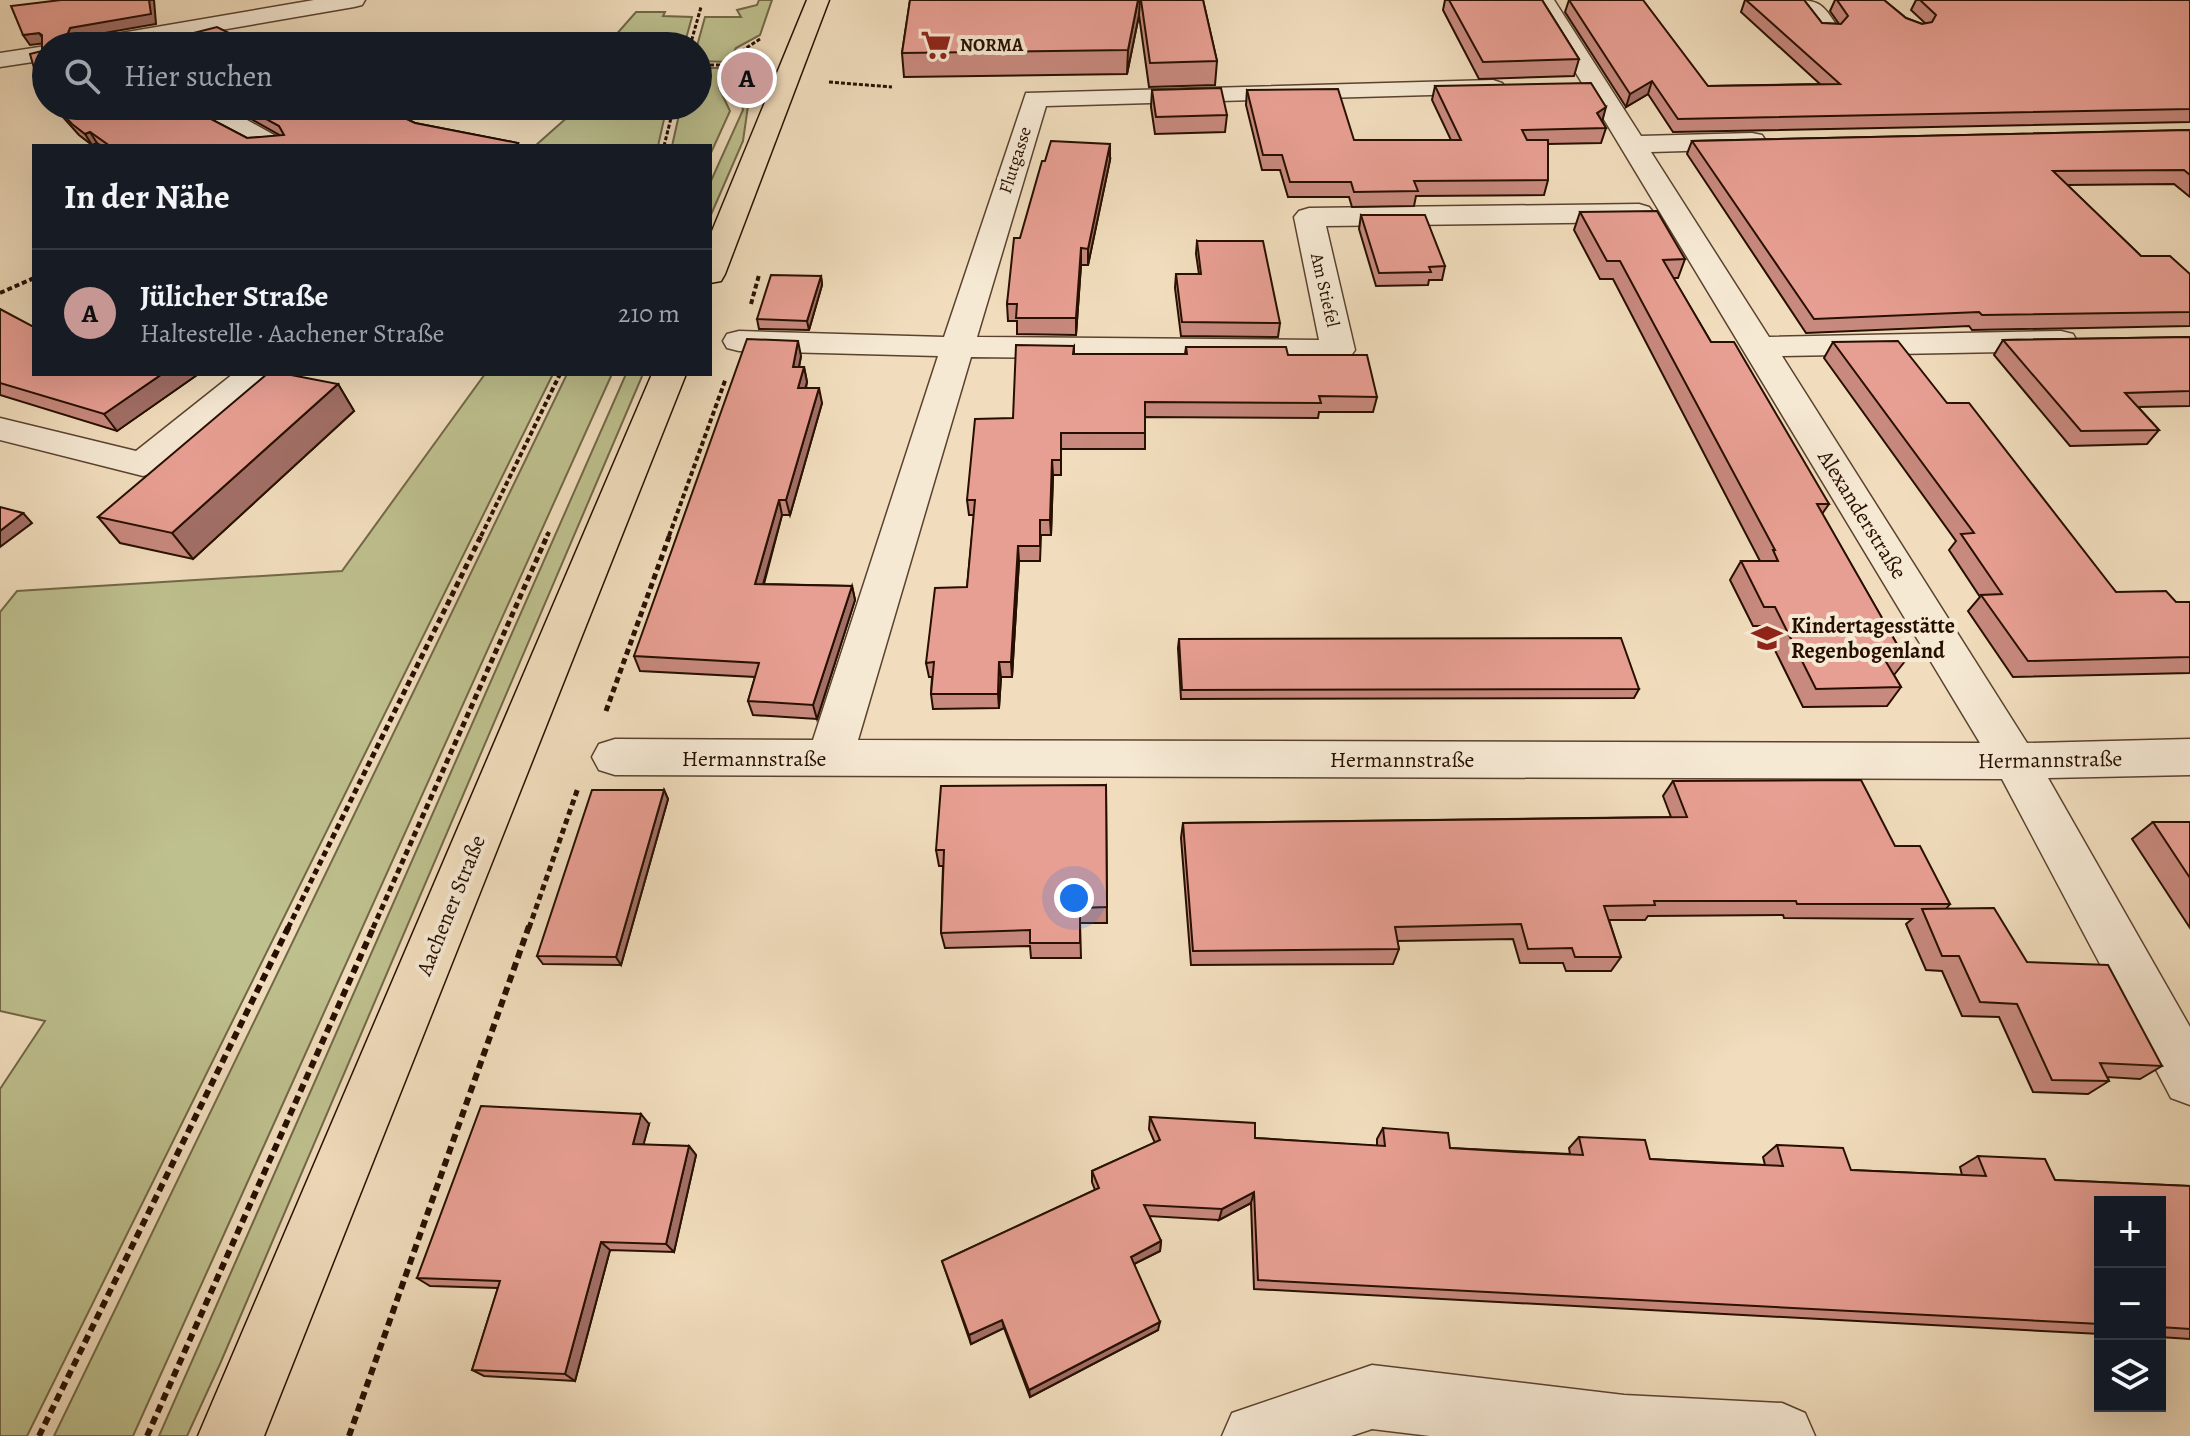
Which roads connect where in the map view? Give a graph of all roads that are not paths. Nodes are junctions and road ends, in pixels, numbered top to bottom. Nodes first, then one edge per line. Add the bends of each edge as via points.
1 (354, 0) edge
2 (818, 0) edge
3 (1543, 0) edge
4 (1801, 0) edge
5 (1827, 29) edge
6 (203, 32) edge
7 (32, 55) edge
8 (0, 60) edge
9 (1518, 88) edge
10 (224, 120) edge
11 (1777, 141) edge
12 (269, 144) edge
13 (1634, 144) junction
14 (1678, 213) junction
15 (712, 269) edge
16 (2094, 340) edge
17 (739, 341) dead end
18 (956, 347) junction
19 (1759, 347) junction
20 (252, 376) edge
21 (668, 376) edge
22 (0, 429) edge
23 (615, 757) dead end
24 (2190, 757) edge
25 (830, 758) junction
26 (2015, 761) junction
27 (2190, 1079) edge
28 (1625, 1432) edge
29 (231, 1436) edge
30 (1255, 1436) edge
31 (1782, 1436) edge

1 - 6 street
2 - 15 main road
3 - 13 street, Alexanderstraße via 1580,86
4 - 5 street
7 - 8 street
9 - 18 street, Flutgasse via 1035,98
10 - 12 street
11 - 13 street
13 - 14 street, Alexanderstraße
14 - 18 street, Am Stiefel via 1309,217 1338,350
14 - 19 street, Alexanderstraße
16 - 19 street
17 - 18 street
18 - 25 street, Flutgasse
19 - 26 street, Alexanderstraße
20 - 22 street via 143,464
21 - 29 main road, Aachener Straße
23 - 25 street, Hermannstraße
24 - 26 street, Hermannstraße
25 - 26 street, Hermannstraße
26 - 27 street, Alexanderstraße
28 - 30 street via 1372,1397
28 - 31 street

